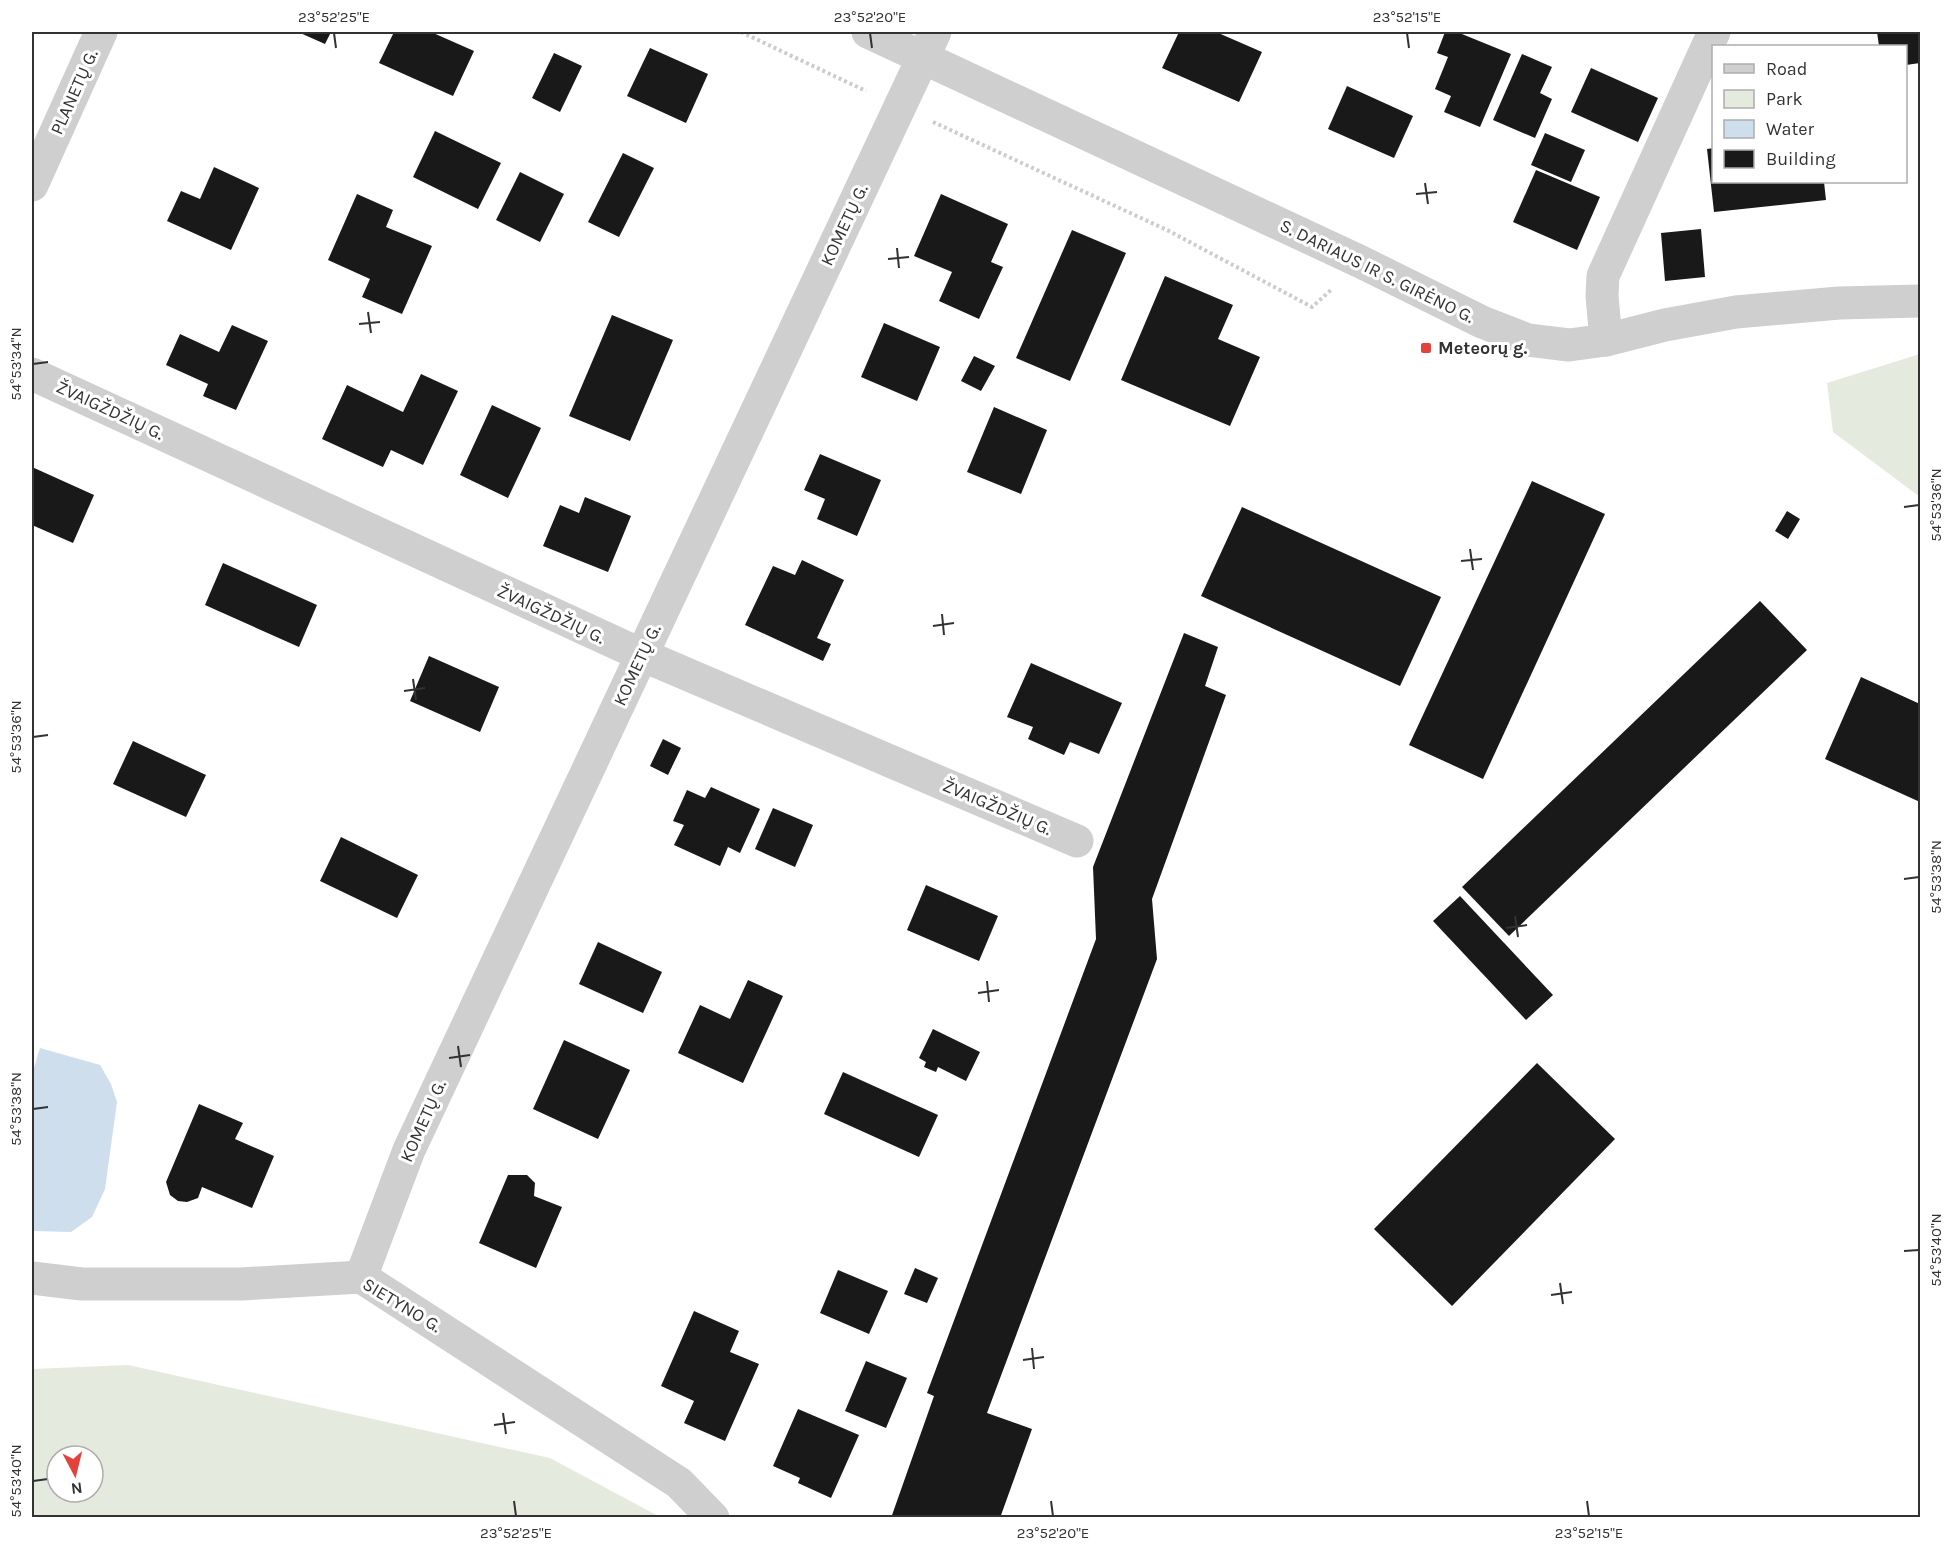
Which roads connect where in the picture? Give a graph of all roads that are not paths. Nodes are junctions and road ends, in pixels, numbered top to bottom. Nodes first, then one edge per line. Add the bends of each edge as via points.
1 (101, 32) edge
2 (868, 32) edge
3 (1714, 32) edge
4 (929, 44) edge
5 (32, 185) edge
6 (1920, 301) edge
7 (1606, 340) junction
8 (32, 374) edge
9 (642, 656) junction
10 (1077, 841) dead end
11 (361, 1277) junction
12 (32, 1278) edge
13 (713, 1518) edge

1 - 5 street, PLANETŲ G.
2 - 4 street, S. DARIAUS IR S. GIRĖNO G.
3 - 7 street via 1604,276
4 - 7 street, S. DARIAUS IR S. GIRĖNO G. via 1482,322 1528,340 1569,345
4 - 9 street, KOMETŲ G.
6 - 7 street, S. DARIAUS IR S. GIRĖNO G. via 1736,312
8 - 9 street, ŽVAIGŽDŽIŲ G.
9 - 10 street, ŽVAIGŽDŽIŲ G.
9 - 11 street, KOMETŲ G. via 409,1150
11 - 12 street, SIETYNO G. via 241,1284 82,1284
11 - 13 street, SIETYNO G. via 679,1483

